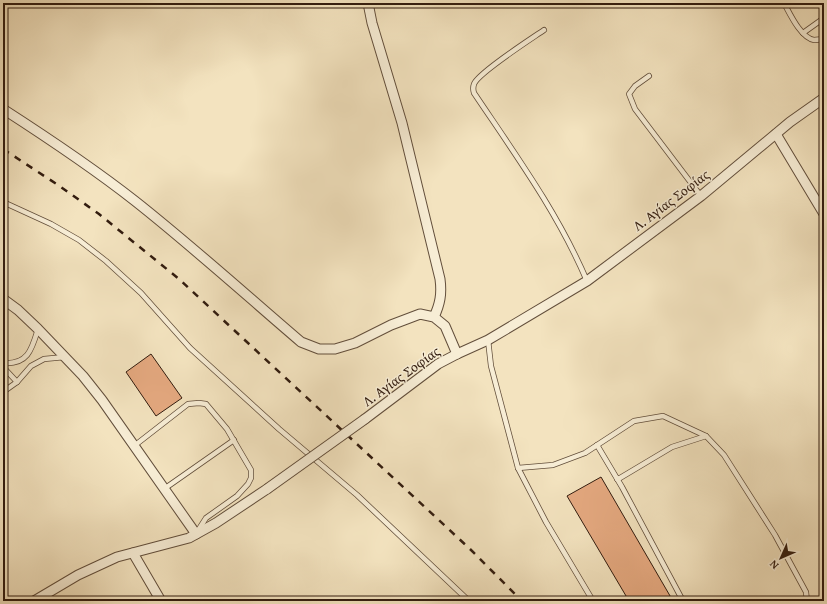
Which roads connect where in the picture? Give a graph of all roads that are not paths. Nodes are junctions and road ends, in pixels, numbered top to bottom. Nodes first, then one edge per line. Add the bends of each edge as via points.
1 (368, 3) edge
2 (784, 3) edge
3 (824, 18) edge
4 (544, 30) dead end
5 (803, 33) junction
6 (824, 39) edge
7 (649, 76) dead end
8 (824, 98) edge
9 (3, 109) edge
10 (776, 134) junction
11 (701, 196) junction
12 (3, 202) edge
13 (824, 214) edge
14 (587, 281) junction
15 (3, 299) edge
16 (434, 317) junction
17 (38, 329) junction
18 (488, 340) junction
19 (457, 354) junction
20 (65, 357) junction
21 (3, 363) edge
22 (3, 367) edge
23 (16, 382) junction
24 (3, 392) edge
25 (706, 436) junction
26 (234, 440) junction
27 (597, 445) junction
28 (134, 446) junction
29 (518, 468) junction
30 (617, 479) junction
31 (164, 489) junction
32 (196, 534) junction
33 (133, 553) junction
34 (34, 601) edge
35 (161, 601) edge
36 (469, 601) edge
37 (593, 601) edge
38 (683, 601) edge
39 (807, 601) edge

1 - 16 street via 402,124 440,279 440,304
2 - 5 lane
3 - 5 lane
4 - 14 lane via 483,73 473,89 542,195
5 - 6 lane via 815,40
7 - 11 lane via 629,94 631,101
8 - 10 street, Λ. Αγίας Σοφίας
9 - 16 street via 55,142 134,200 301,342 319,349 335,349 355,343 420,314
10 - 11 street, Λ. Αγίας Σοφίας
10 - 13 street
11 - 14 street, Λ. Αγίας Σοφίας
12 - 36 lane via 79,240 106,261 141,293 195,353 279,430 357,495
14 - 18 street, Λ. Αγίας Σοφίας
15 - 17 street
16 - 19 street via 445,326
17 - 20 street
17 - 21 lane via 30,352 24,358 12,364
18 - 19 street, Λ. Αγίας Σοφίας
18 - 29 lane via 491,366
19 - 32 street, Λ. Αγίας Σοφίας, bridge via 438,364 267,488
20 - 23 lane via 44,359 31,366
20 - 28 street via 102,400
22 - 23 lane
23 - 24 lane
25 - 27 lane via 663,416 634,421
25 - 30 lane via 672,447
25 - 39 lane via 724,456 775,535 806,592
26 - 28 lane via 206,404 199,403 188,404
26 - 31 lane
26 - 32 lane via 251,470 251,478 237,496 206,518
27 - 29 lane via 553,465
27 - 30 lane
28 - 31 street
29 - 37 lane via 546,522
30 - 38 lane
31 - 32 street
32 - 33 street, Λ. Αγίας Σοφίας
33 - 34 street, Λ. Αγίας Σοφίας via 117,557 78,575
33 - 35 street

